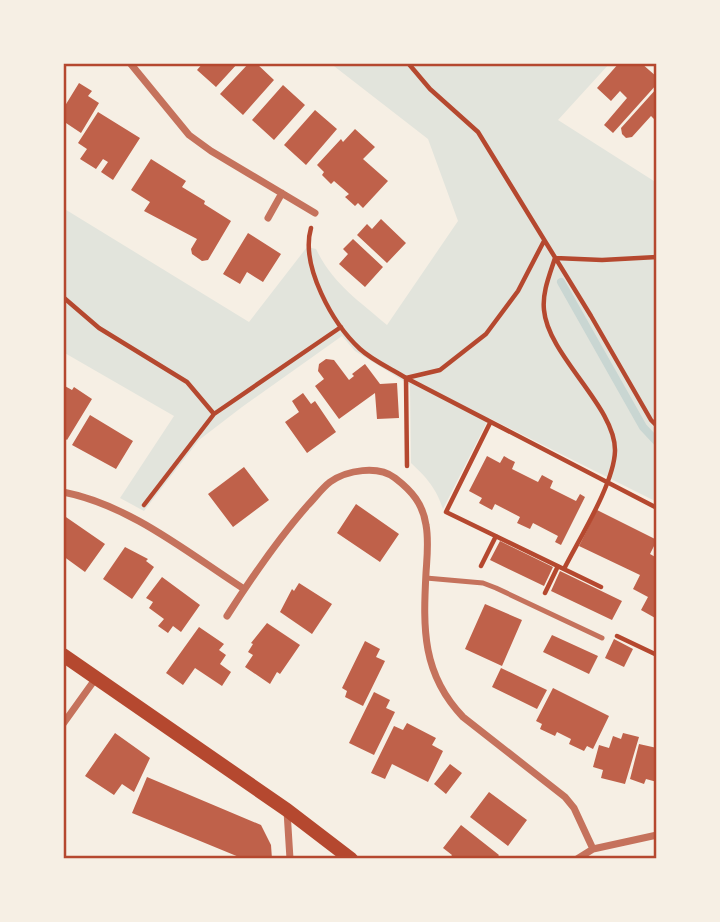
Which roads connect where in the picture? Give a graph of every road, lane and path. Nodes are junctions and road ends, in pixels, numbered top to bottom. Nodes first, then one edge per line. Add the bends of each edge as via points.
1 (130, 63) edge
2 (408, 63) edge
3 (282, 193) junction
4 (315, 213) joint
5 (268, 218) dead end
6 (545, 240) junction
7 (657, 257) edge
8 (555, 258) junction
9 (63, 297) edge
10 (341, 327) junction
11 (406, 379) junction
12 (214, 414) junction
13 (490, 424) junction
14 (657, 426) edge
15 (607, 483) junction
16 (407, 488) junction
17 (63, 492) edge
18 (657, 508) edge
19 (133, 518) junction
20 (496, 536) junction
21 (561, 567) junction
22 (426, 578) junction
23 (473, 582) junction
24 (601, 587) dead end
25 (244, 589) junction
26 (538, 608) junction
27 (227, 616) dead end
28 (602, 638) joint
29 (63, 655) edge
30 (657, 655) edge
31 (96, 678) junction
32 (63, 724) edge
33 (287, 810) junction
34 (657, 835) edge
35 (593, 849) junction
36 (290, 859) edge
37 (351, 859) edge
38 (577, 859) edge

1 - 3 street via 189,135
2 - 6 path via 478,132
3 - 4 street
3 - 5 street
4 - 10 path via 309,233 311,266 323,299
6 - 8 path
6 - 11 path via 518,291 486,334 440,369
7 - 8 path
8 - 14 path
8 - 15 path via 544,310 553,337 612,430 615,452
9 - 12 path via 99,328 187,382
10 - 11 path via 361,350
10 - 12 path
11 - 13 path
11 - 16 path
12 - 19 path
13 - 15 path
13 - 20 path via 446,512
15 - 18 path
15 - 21 path
16 - 22 street via 418,499 426,523
16 - 25 street via 390,475 369,471 347,473 328,483 281,535
17 - 19 street
19 - 25 street
20 - 21 path
20 - 23 path
21 - 24 path
21 - 26 path
22 - 23 lane
22 - 35 street via 425,639 445,694 463,717 565,797
23 - 26 lane via 496,587
25 - 27 street
26 - 28 lane
28 - 30 path via 614,635
29 - 31 main road
31 - 32 street
31 - 33 main road
33 - 36 street
33 - 37 main road
34 - 35 street
35 - 38 street

